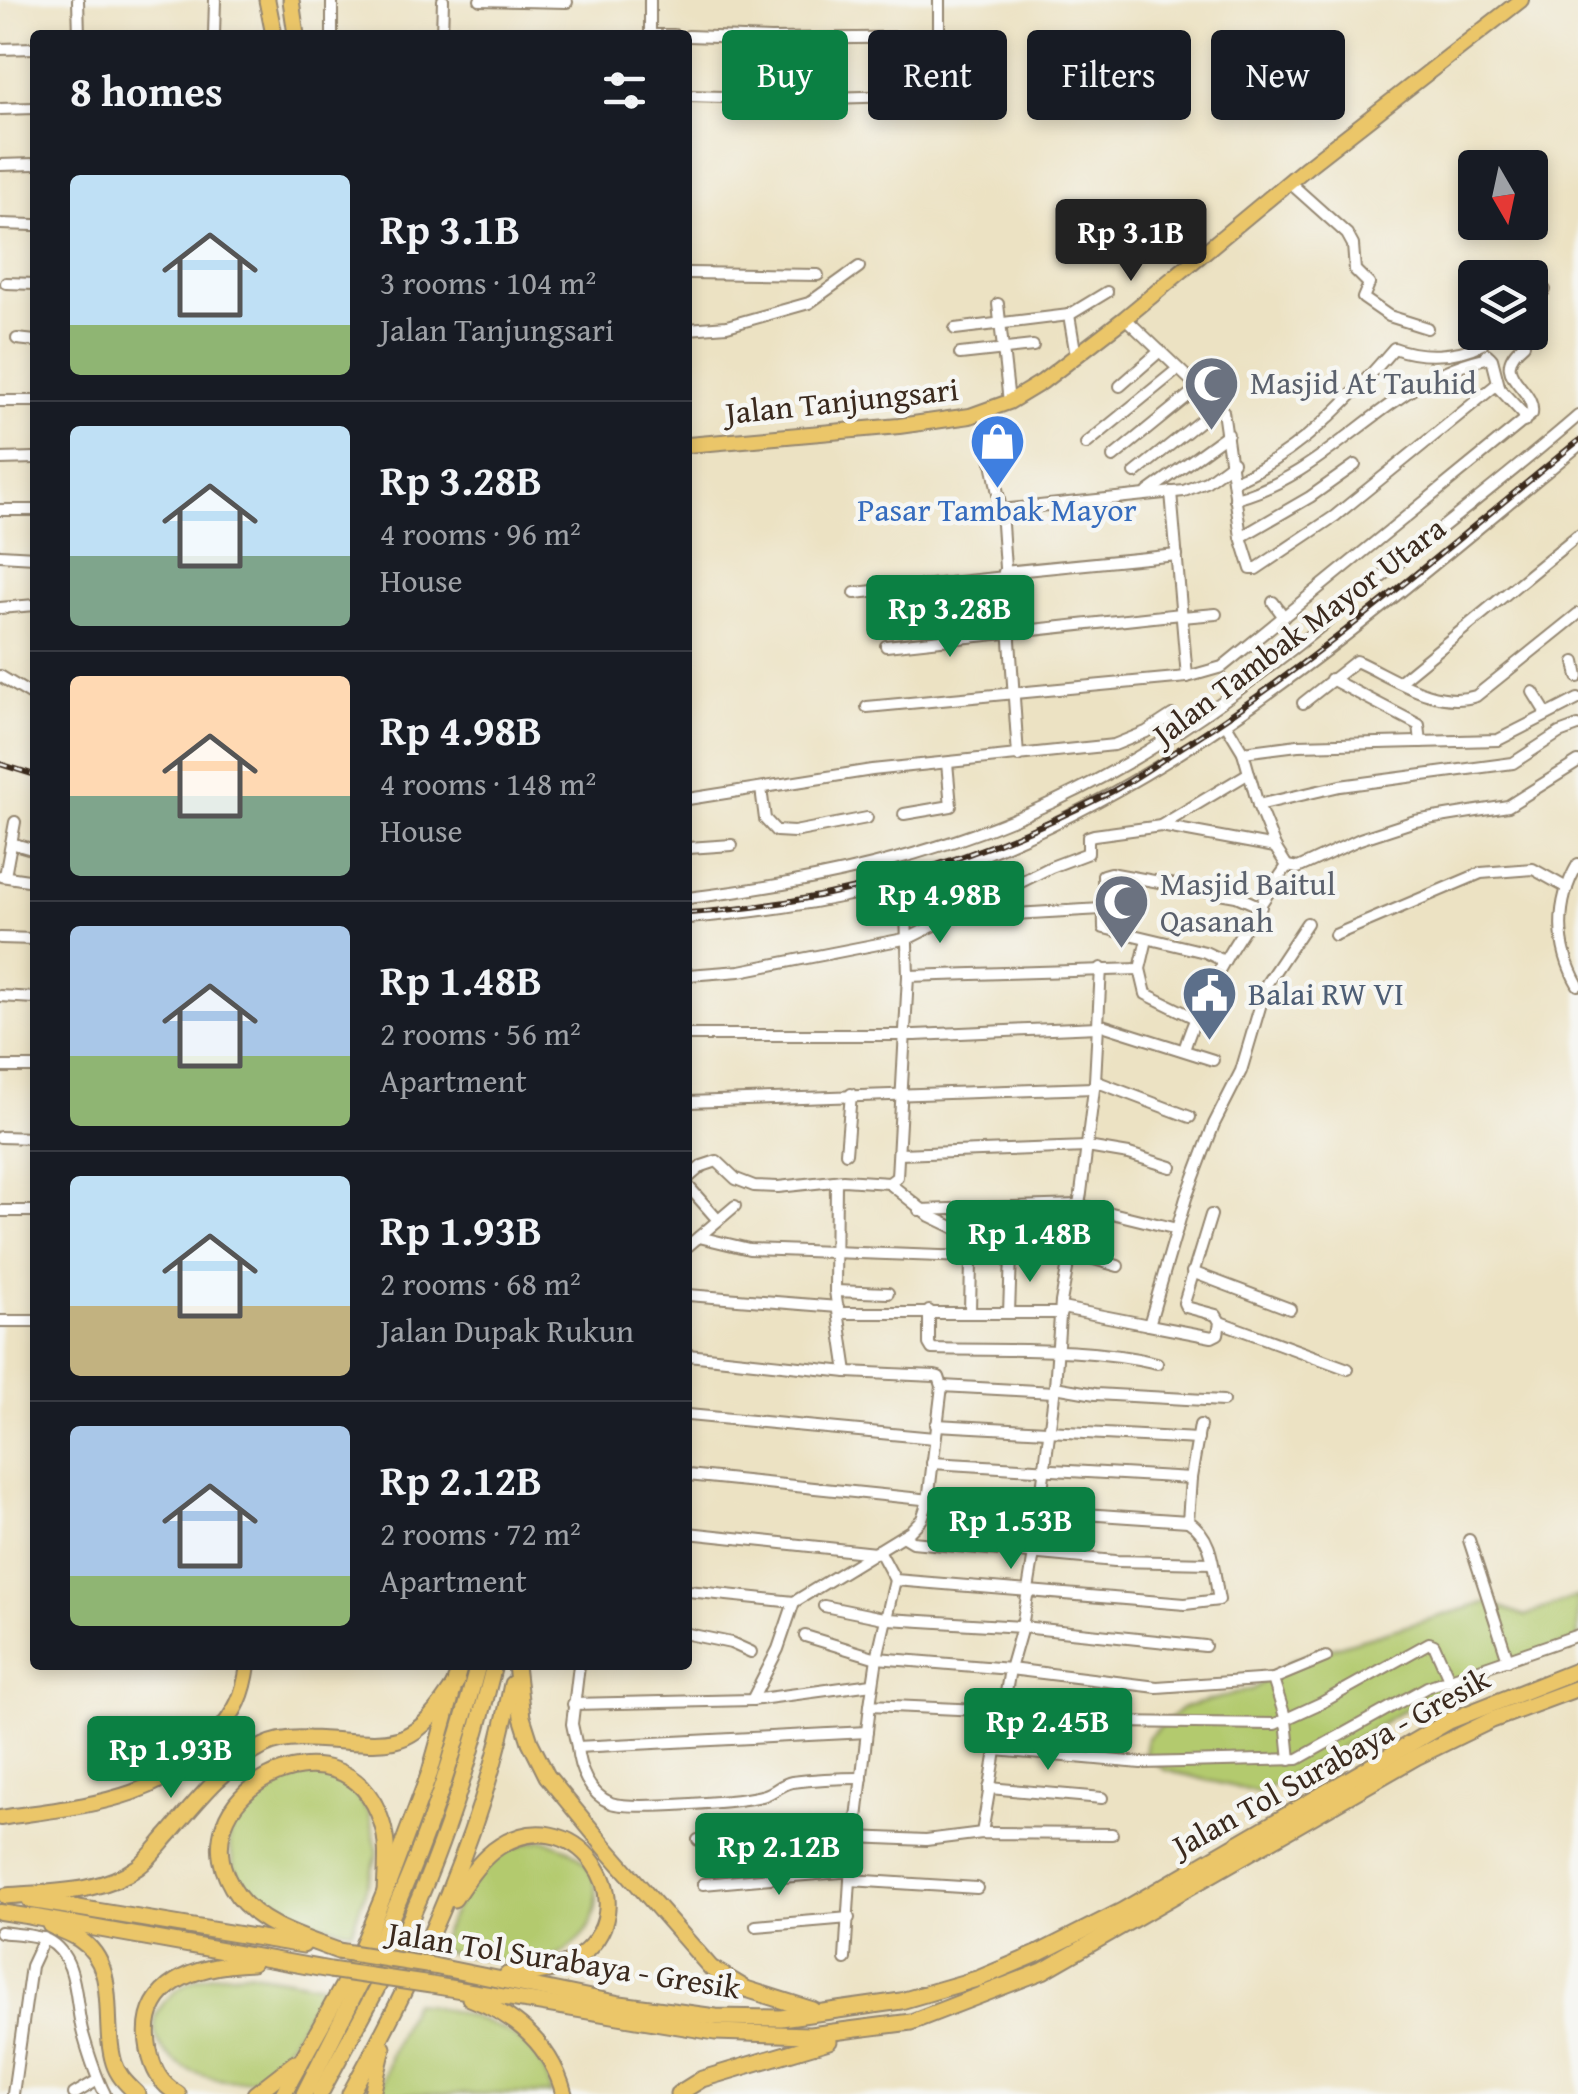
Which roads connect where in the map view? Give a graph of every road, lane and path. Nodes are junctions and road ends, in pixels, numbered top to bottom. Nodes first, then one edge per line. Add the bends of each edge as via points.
1 (78, 0) edge
2 (215, 0) edge
3 (267, 0) edge
4 (291, 0) edge
5 (332, 0) edge
6 (443, 0) edge
7 (480, 0) edge
8 (650, 0) edge
9 (938, 0) edge
10 (1521, 0) edge
11 (567, 2) edge
12 (78, 30) edge
13 (214, 30) edge
14 (273, 30) edge
15 (295, 30) edge
16 (332, 30) edge
17 (442, 30) edge
18 (650, 30) edge
19 (940, 30) edge
20 (692, 36) edge
21 (868, 38) edge
22 (0, 48) edge
23 (30, 48) edge
24 (692, 96) edge
25 (868, 98) edge
26 (30, 108) edge
27 (0, 109) edge
28 (30, 164) edge
29 (0, 165) edge
30 (1290, 182) junction
31 (0, 224) edge
32 (30, 225) edge
33 (859, 267) dead end
34 (692, 273) edge
35 (818, 275) dead end
36 (6, 283) dead end
37 (30, 284) edge
38 (1106, 292) dead end
39 (998, 304) dead end
40 (1069, 315) junction
41 (1126, 318) junction
42 (1000, 324) junction
43 (1428, 328) dead end
44 (692, 329) edge
45 (956, 329) dead end
46 (17, 339) dead end
47 (30, 340) edge
48 (1032, 346) dead end
49 (1458, 346) edge
50 (1004, 350) junction
51 (1485, 350) edge
52 (1517, 350) edge
53 (1160, 351) junction
54 (960, 354) dead end
55 (1076, 356) junction
56 (1490, 357) junction
57 (1178, 369) junction
58 (1120, 386) dead end
59 (1498, 386) junction
60 (1199, 387) junction
61 (0, 400) edge
62 (30, 401) edge
63 (1009, 402) junction
64 (1220, 405) junction
65 (984, 413) junction
66 (1577, 417) edge
67 (1524, 422) junction
68 (1228, 434) junction
69 (1086, 444) dead end
70 (692, 445) edge
71 (1578, 446) edge
72 (1113, 457) dead end
73 (0, 458) edge
74 (30, 458) edge
75 (1233, 462) junction
76 (1354, 465) dead end
77 (1135, 473) dead end
78 (1234, 481) junction
79 (1171, 492) junction
80 (1148, 493) junction
81 (1236, 499) junction
82 (0, 510) edge
83 (30, 510) edge
84 (1001, 510) junction
85 (1578, 535) edge
86 (1241, 537) junction
87 (0, 555) edge
88 (1177, 556) junction
89 (30, 557) edge
90 (1004, 574) junction
91 (855, 593) dead end
92 (1273, 602) dead end
93 (30, 605) edge
94 (0, 608) edge
95 (1216, 614) dead end
96 (1578, 614) edge
97 (1181, 615) junction
98 (1284, 617) junction
99 (1010, 633) junction
100 (1335, 643) junction
101 (886, 646) dead end
102 (1351, 662) junction
103 (1575, 662) dead end
104 (0, 676) edge
105 (1186, 677) junction
106 (1578, 677) edge
107 (1331, 679) junction
108 (1399, 682) junction
109 (1014, 692) junction
110 (1534, 692) dead end
111 (30, 694) edge
112 (1578, 698) edge
113 (1303, 702) dead end
114 (866, 707) dead end
115 (1546, 713) junction
116 (1172, 715) dead end
117 (1226, 724) junction
118 (1578, 726) edge
119 (1421, 742) junction
120 (1243, 752) junction
121 (1018, 756) junction
122 (947, 762) junction
123 (1578, 762) edge
124 (1249, 773) junction
125 (760, 788) junction
126 (692, 798) edge
127 (1258, 805) junction
128 (904, 814) dead end
129 (866, 818) dead end
130 (15, 822) dead end
131 (1161, 826) junction
132 (11, 843) junction
133 (732, 845) dead end
134 (1275, 847) junction
135 (692, 848) edge
136 (30, 849) edge
137 (1578, 864) edge
138 (1288, 866) junction
139 (3, 876) edge
140 (905, 879) junction
141 (30, 880) edge
142 (1567, 888) junction
143 (692, 897) edge
144 (1261, 908) junction
145 (1102, 909) junction
146 (955, 917) junction
147 (692, 918) edge
148 (1307, 923) dead end
149 (1335, 935) dead end
150 (0, 938) edge
151 (909, 938) junction
152 (30, 939) edge
153 (1147, 939) junction
154 (1224, 961) junction
155 (1101, 968) junction
156 (1140, 969) junction
157 (692, 976) edge
158 (908, 976) junction
159 (1578, 985) edge
160 (0, 996) edge
161 (30, 998) edge
162 (1194, 1018) junction
163 (1099, 1025) junction
164 (906, 1034) junction
165 (692, 1035) edge
166 (1184, 1050) junction
167 (1214, 1060) dead end
168 (0, 1067) edge
169 (30, 1067) edge
170 (1094, 1084) junction
171 (851, 1094) junction
172 (904, 1094) junction
173 (692, 1102) edge
174 (1190, 1116) dead end
175 (0, 1137) edge
176 (30, 1138) edge
177 (1086, 1147) junction
178 (846, 1152) dead end
179 (899, 1154) junction
180 (1171, 1167) dead end
181 (692, 1175) edge
182 (836, 1181) junction
183 (889, 1183) junction
184 (692, 1191) edge
185 (1078, 1205) junction
186 (735, 1206) dead end
187 (920, 1210) junction
188 (0, 1211) edge
189 (30, 1211) edge
190 (1211, 1215) dead end
191 (718, 1220) junction
192 (1177, 1229) junction
193 (698, 1237) junction
194 (692, 1242) edge
195 (833, 1252) junction
196 (1070, 1254) junction
197 (1011, 1255) junction
198 (1118, 1266) dead end
199 (1192, 1272) junction
200 (835, 1291) junction
201 (888, 1293) dead end
202 (692, 1296) edge
203 (1290, 1309) dead end
204 (838, 1310) junction
205 (1062, 1310) junction
206 (929, 1311) junction
207 (970, 1311) junction
208 (1009, 1313) junction
209 (0, 1320) edge
210 (30, 1321) edge
211 (1220, 1322) junction
212 (1149, 1325) junction
213 (1058, 1352) junction
214 (692, 1355) edge
215 (1157, 1363) dead end
216 (1348, 1369) dead end
217 (847, 1372) junction
218 (942, 1386) junction
219 (1054, 1390) junction
220 (1223, 1401) dead end
221 (692, 1415) edge
222 (1200, 1424) dead end
223 (936, 1425) junction
224 (1049, 1431) junction
225 (934, 1438) junction
226 (1198, 1439) junction
227 (932, 1463) junction
228 (1043, 1472) junction
229 (692, 1475) edge
230 (1190, 1478) junction
231 (928, 1501) junction
232 (1038, 1512) junction
233 (1188, 1520) junction
234 (692, 1533) edge
235 (902, 1536) junction
236 (1469, 1540) dead end
237 (877, 1552) junction
238 (1034, 1553) junction
239 (1212, 1563) junction
240 (895, 1580) junction
241 (1029, 1589) junction
242 (692, 1591) edge
243 (794, 1602) junction
244 (824, 1606) dead end
245 (888, 1619) junction
246 (1022, 1626) junction
247 (692, 1635) edge
248 (1578, 1635) edge
249 (805, 1636) dead end
250 (1205, 1646) dead end
251 (751, 1652) dead end
252 (1326, 1657) dead end
253 (877, 1658) junction
254 (1508, 1660) junction
255 (1010, 1668) junction
256 (247, 1670) edge
257 (477, 1670) edge
258 (493, 1670) edge
259 (515, 1670) edge
260 (517, 1670) edge
261 (578, 1670) edge
262 (1578, 1670) edge
263 (459, 1673) edge
264 (1274, 1679) junction
265 (1450, 1681) junction
266 (872, 1684) junction
267 (1578, 1688) edge
268 (752, 1700) junction
269 (573, 1704) junction
270 (870, 1705) junction
271 (1002, 1709) junction
272 (1286, 1720) junction
273 (867, 1732) junction
274 (577, 1747) junction
275 (996, 1750) junction
276 (1290, 1760) junction
277 (862, 1778) junction
278 (990, 1788) junction
279 (1102, 1798) dead end
280 (0, 1818) edge
281 (856, 1831) junction
282 (982, 1834) junction
283 (1112, 1834) dead end
284 (698, 1840) dead end
285 (851, 1876) junction
286 (703, 1884) dead end
287 (977, 1888) dead end
288 (386, 1892) junction
289 (2, 1901) edge
290 (33, 1917) junction
291 (849, 1918) junction
292 (440, 1919) junction
293 (756, 1926) dead end
294 (0, 1932) edge
295 (44, 1938) junction
296 (338, 1951) junction
297 (846, 1959) dead end
298 (286, 1962) junction
299 (488, 1977) junction
300 (436, 1986) junction
301 (822, 2011) junction
302 (394, 2015) junction
303 (911, 2022) junction
304 (308, 2052) junction
305 (98, 2080) junction
306 (13, 2094) edge
307 (74, 2094) edge
308 (105, 2094) edge
309 (136, 2094) edge
310 (178, 2094) edge
311 (255, 2094) edge
312 (284, 2094) edge
313 (304, 2094) edge
314 (320, 2094) edge
315 (350, 2094) edge
316 (372, 2094) edge
317 (564, 2094) edge
318 (678, 2094) edge

1 - 12 street
2 - 13 street
3 - 14 highway
4 - 15 highway
5 - 16 street
6 - 17 street
7 - 11 street
8 - 18 street
9 - 19 street
10 - 30 main road, Jalan Tanjungsari
20 - 21 street
22 - 23 street
24 - 25 street
26 - 27 street
28 - 29 street
30 - 41 main road, Jalan Tanjungsari
30 - 43 street via 1350,239 1355,270 1370,286 1364,298 1389,316
31 - 32 street
33 - 44 street via 802,306
34 - 35 street
36 - 37 street
38 - 40 street
39 - 42 street
40 - 42 street
40 - 55 street
41 - 53 street
41 - 55 main road, Jalan Tanjungsari
42 - 45 street
42 - 50 street
46 - 47 street
48 - 50 street
49 - 78 street via 1426,354 1394,348 1284,454
50 - 54 street
50 - 63 street
51 - 56 street
52 - 67 street via 1510,367 1534,408
53 - 57 street
53 - 58 street
55 - 63 main road, Jalan Tanjungsari
56 - 59 street
56 - 81 street via 1424,379 1282,482
57 - 60 street
57 - 69 street
59 - 67 street
59 - 86 street via 1256,569 1248,568
60 - 64 street
60 - 72 street
61 - 62 street
63 - 65 main road, Jalan Tanjungsari
64 - 68 street
64 - 77 street
65 - 70 main road, Jalan Tanjungsari
65 - 84 street
66 - 143 street via 1293,651 1115,771 941,846 823,878
67 - 98 street
68 - 75 street
68 - 80 street
71 - 100 street, Jalan Tambak Mayor Utara
73 - 74 street
75 - 78 street
75 - 79 street via 1194,489
76 - 86 street
78 - 81 street
79 - 80 street
79 - 88 street
80 - 84 street
81 - 86 street
82 - 83 street
84 - 90 street
85 - 108 street
87 - 89 street
88 - 90 street
88 - 97 street
90 - 91 street
90 - 99 street
92 - 98 street
93 - 94 street
95 - 97 street
96 - 108 street via 1476,696 1446,699
97 - 99 street
97 - 105 street
98 - 105 street via 1222,667
99 - 101 street
99 - 109 street
100 - 102 street
100 - 117 street, Jalan Tambak Mayor Utara
102 - 107 street
102 - 108 street
103 - 106 street
104 - 111 street
105 - 109 street
107 - 113 street
107 - 119 street via 1420,726
109 - 114 street
109 - 121 street
110 - 115 street
112 - 115 street
115 - 119 street via 1498,740
116 - 121 street via 1124,742
117 - 120 street
117 - 140 street, Jalan Tambak Mayor Utara via 1092,806 981,856
118 - 127 street via 1512,763 1340,786
119 - 120 street
120 - 124 street
121 - 122 street
122 - 125 street
122 - 128 street via 951,806
123 - 138 street via 1508,806 1415,820 1298,868
124 - 127 street
124 - 131 street
125 - 126 street
125 - 129 street via 765,820 776,830
127 - 134 street
130 - 132 street
131 - 134 street
131 - 146 street via 1088,837 1088,853
132 - 136 street
132 - 139 street
133 - 135 street
134 - 138 street
137 - 142 street
138 - 144 street
139 - 141 street
140 - 147 street, Jalan Tambak Mayor Utara via 764,910
140 - 151 street
142 - 149 street via 1533,869 1481,873
142 - 159 street via 1560,922
144 - 145 street via 1236,896 1110,873 1103,875
144 - 154 street
145 - 146 street
145 - 153 street via 1104,928
146 - 151 street
148 - 192 street via 1267,984 1241,1071 1208,1136
150 - 152 street
151 - 157 street
151 - 158 street
153 - 154 street
153 - 156 street
154 - 162 street
155 - 156 street
155 - 158 street
155 - 163 street
156 - 162 street via 1146,994
158 - 164 street
160 - 161 street
162 - 166 street
163 - 164 street
163 - 166 street
163 - 170 street
164 - 165 street
164 - 172 street
166 - 167 street
168 - 169 street
170 - 172 street
170 - 174 street
170 - 177 street
171 - 172 street
171 - 173 street
171 - 178 street
172 - 179 street
175 - 176 street
177 - 179 street
177 - 180 street
177 - 185 street
179 - 183 street via 897,1177
181 - 182 street via 716,1162 754,1186
182 - 183 street
182 - 195 street
183 - 187 street
184 - 191 street
185 - 187 street
185 - 192 street
185 - 196 street
186 - 191 street
187 - 197 street
188 - 189 street
190 - 199 street
191 - 193 street
192 - 212 street
193 - 194 street
193 - 195 street via 749,1248
195 - 200 street
195 - 207 street via 969,1258
196 - 197 street
196 - 198 street
196 - 205 street
197 - 208 street
199 - 203 street
199 - 211 street via 1184,1306
200 - 201 street
200 - 204 street
202 - 204 street
204 - 206 street
204 - 217 street
205 - 208 street
205 - 212 street
205 - 213 street
206 - 207 street
206 - 213 street via 932,1349
207 - 208 street
209 - 210 street
211 - 212 street via 1212,1338
211 - 216 street
213 - 215 street
213 - 219 street
214 - 217 street
217 - 218 street via 935,1376
218 - 219 street
218 - 223 street
219 - 220 street
219 - 224 street
221 - 225 street
222 - 226 street
223 - 224 street
223 - 225 street
224 - 226 street
224 - 228 street
225 - 227 street
226 - 230 street
227 - 228 street
227 - 231 street
228 - 230 street
228 - 232 street
229 - 231 street
230 - 233 street
231 - 232 street
231 - 235 street via 918,1524
232 - 233 street
232 - 238 street
233 - 239 street via 1208,1542
234 - 237 street
235 - 237 street
235 - 238 street
236 - 254 street
237 - 240 street
237 - 243 street
238 - 239 street
238 - 241 street
239 - 241 street via 1218,1600 1185,1604
240 - 241 street
240 - 245 street
241 - 246 street
242 - 243 street
243 - 268 street
244 - 245 street
245 - 246 street
245 - 253 street
246 - 250 street
246 - 255 street
247 - 251 street
248 - 254 street
249 - 253 street
252 - 264 street
253 - 255 street
253 - 266 street
254 - 265 street
255 - 264 street via 1158,1688
255 - 271 street
256 - 280 main road via 237,1709 190,1764 160,1782 81,1806
257 - 313 highway via 416,1858
258 - 314 highway via 474,1746 412,1917
259 - 292 highway via 498,1755
260 - 301 highway via 522,1718 547,1776 702,1957 746,1989
261 - 269 street
262 - 301 highway, Jalan Tol Surabaya - Gresik via 1449,1721 1122,1911 1024,1960 901,2002
263 - 288 highway
263 - 289 highway via 436,1715 397,1742 299,1738 264,1746 226,1770 139,1866 80,1890
264 - 272 street
265 - 272 street via 1434,1645 1422,1645
265 - 276 street
266 - 268 street
266 - 270 street
267 - 303 highway, Jalan Tol Surabaya - Gresik via 1416,1757 1043,1972
268 - 269 street
269 - 274 street
270 - 271 street
270 - 273 street
271 - 272 street via 1156,1724
271 - 275 street
272 - 276 street
273 - 274 street
273 - 277 street
274 - 277 street via 588,1782 618,1804 736,1800 769,1794 788,1782
275 - 276 street via 1140,1763
275 - 278 street
277 - 281 street
278 - 279 street
278 - 282 street
281 - 282 street via 926,1840
281 - 284 street
281 - 285 street
282 - 283 street
285 - 286 street
285 - 287 street
285 - 291 street
288 - 296 highway via 383,1824 365,1791 348,1778 323,1767 286,1768 242,1794 222,1845 238,1896 258,1916
288 - 304 highway
289 - 290 main road
289 - 296 highway, Jalan Tol Surabaya - Gresik
290 - 298 highway, Jalan Tol Surabaya - Gresik
290 - 309 highway via 79,1939 100,1963 114,2064
291 - 293 street
291 - 297 street
292 - 299 highway via 475,1868 509,1842 558,1838 592,1857 606,1899 591,1945 556,1968
292 - 302 highway
294 - 295 street
295 - 305 street via 70,1969
295 - 306 street via 31,1966
296 - 299 highway, Jalan Tol Surabaya - Gresik, bridge
298 - 300 highway, Jalan Tol Surabaya - Gresik, bridge
298 - 310 highway via 210,1966 189,1972 160,1996 146,2036 160,2080
299 - 301 highway, Jalan Tol Surabaya - Gresik via 682,2014 781,2018
300 - 303 highway, Jalan Tol Surabaya - Gresik via 715,2032 810,2034
300 - 317 highway via 487,2004 536,2037
302 - 315 highway
302 - 316 highway
303 - 318 highway via 756,2061
304 - 311 highway
304 - 312 highway
305 - 307 street
305 - 308 street

